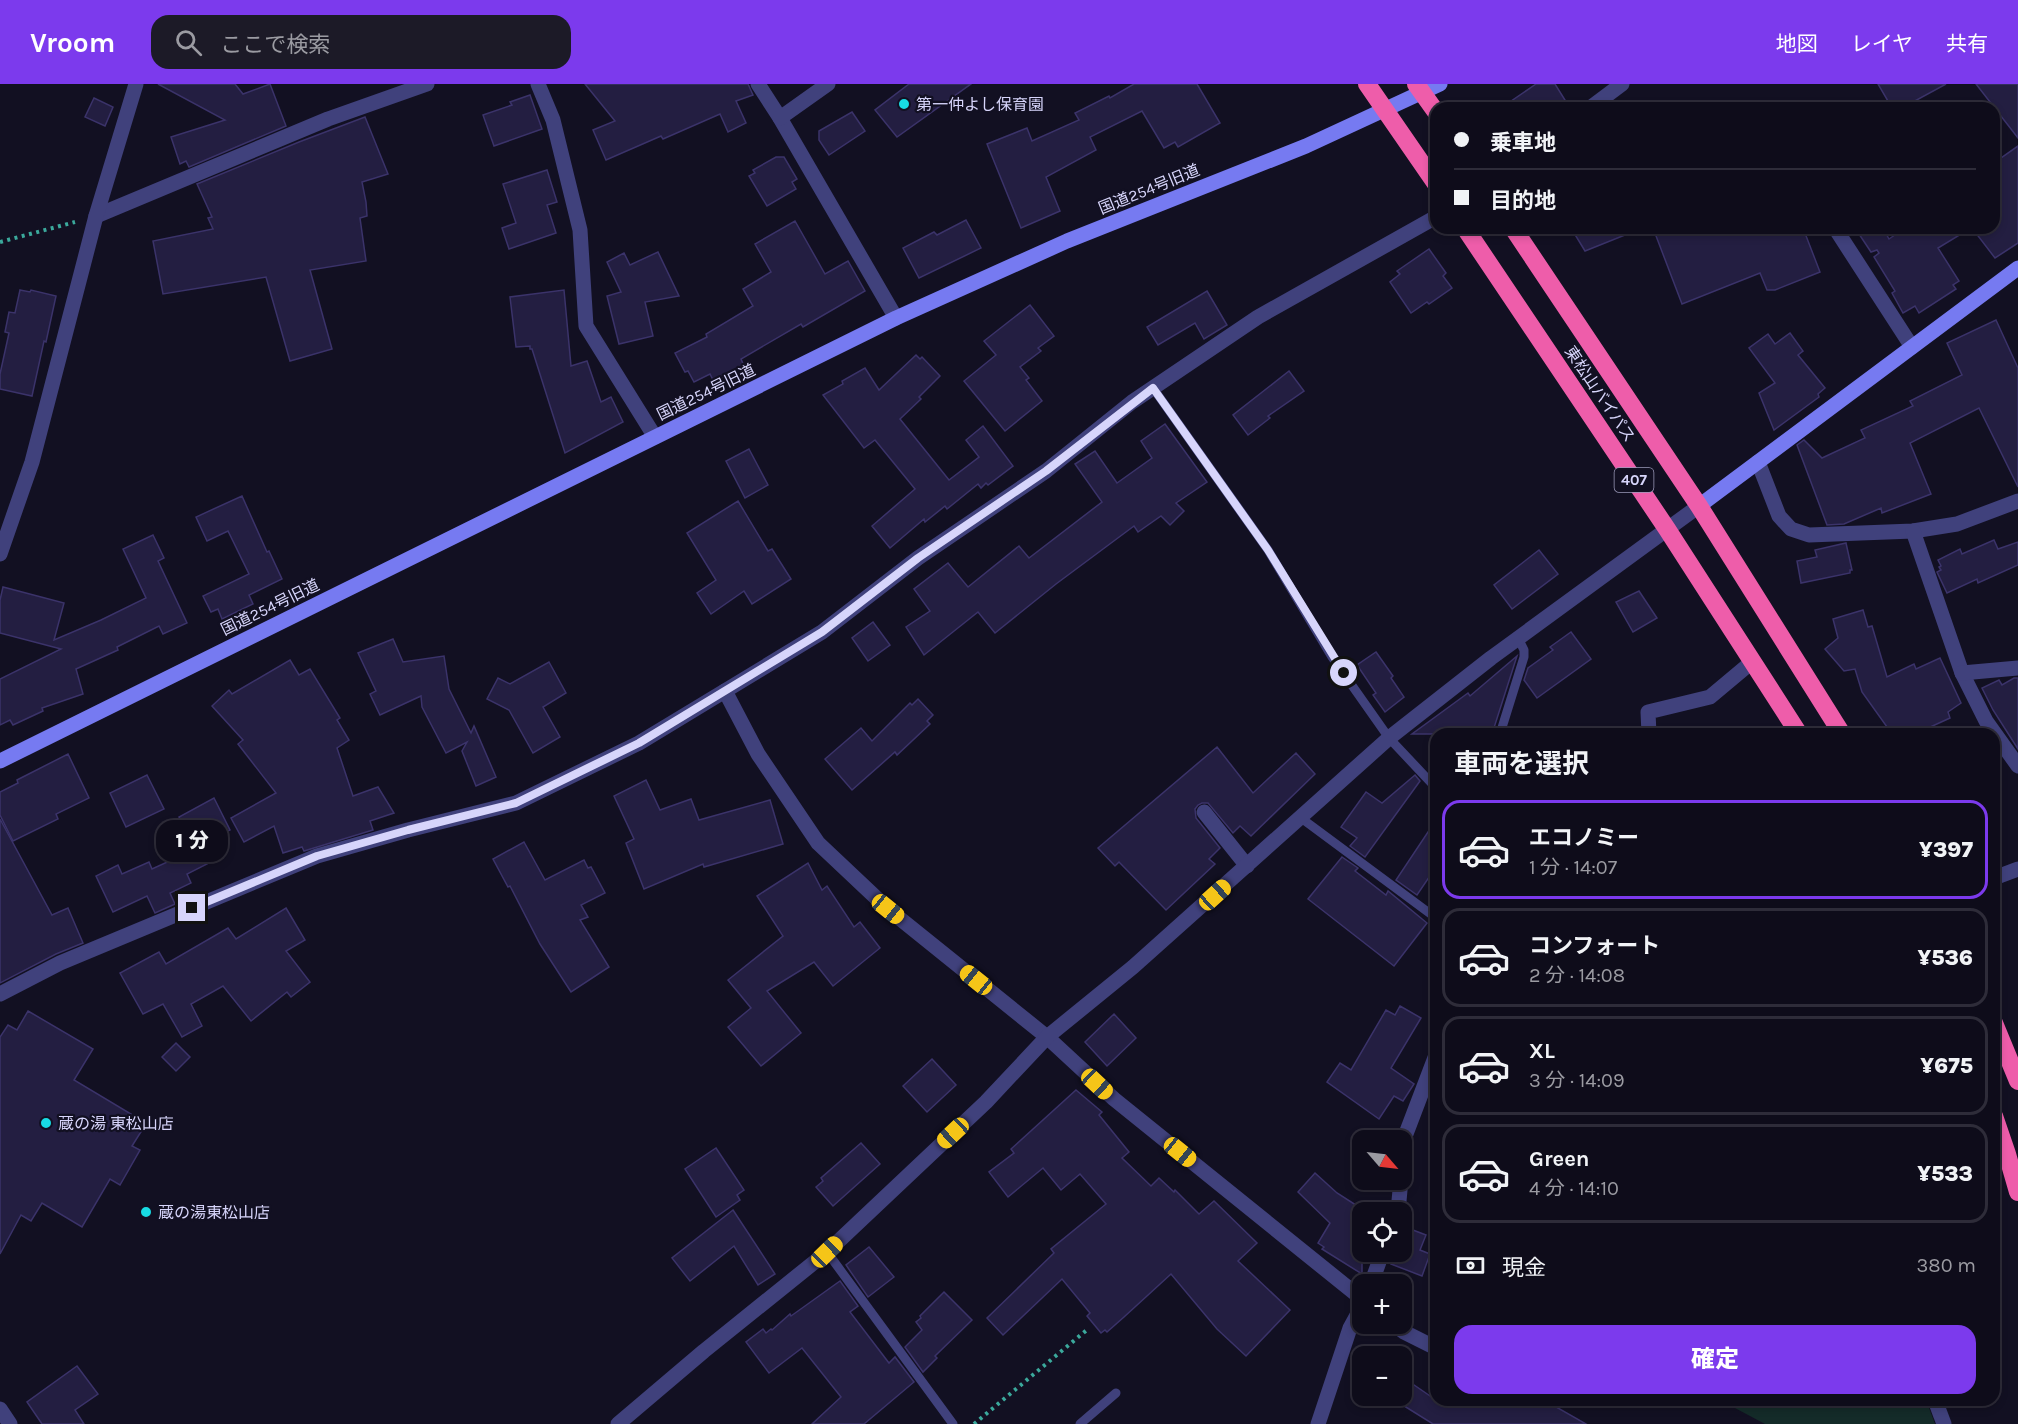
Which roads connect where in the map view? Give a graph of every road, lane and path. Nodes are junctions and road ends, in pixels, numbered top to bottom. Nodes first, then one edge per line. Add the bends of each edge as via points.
1 (136, 84) edge
2 (427, 84) edge
3 (538, 84) edge
4 (758, 84) edge
5 (828, 84) edge
6 (1367, 84) edge
7 (1440, 84) edge
8 (1622, 84) edge
9 (1419, 88) edge
10 (1598, 102) edge
11 (1430, 104) edge
12 (1385, 110) junction
13 (780, 118) junction
14 (1430, 175) edge
15 (96, 216) junction
16 (1430, 220) edge
17 (1469, 234) edge
18 (1517, 234) edge
19 (1839, 234) edge
20 (0, 242) edge
21 (2018, 268) edge
22 (896, 318) junction
23 (1912, 347) junction
24 (1153, 388) junction
25 (654, 437) junction
26 (1758, 462) junction
27 (2018, 501) edge
28 (1699, 506) junction
29 (1667, 529) junction
30 (1912, 531) junction
31 (0, 554) edge
32 (1518, 638) junction
33 (1753, 661) junction
34 (2018, 668) edge
35 (1962, 673) junction
36 (725, 691) junction
37 (1502, 728) edge
38 (1649, 728) edge
39 (1795, 728) edge
40 (1838, 728) edge
41 (1991, 728) edge
42 (1389, 738) junction
43 (2000, 741) edge
44 (0, 761) edge
45 (2018, 766) edge
46 (1430, 782) edge
47 (1204, 812) dead end
48 (1301, 818) junction
49 (1247, 866) junction
50 (2018, 869) edge
51 (2000, 876) edge
52 (1430, 914) edge
53 (0, 994) edge
54 (1047, 1037) junction
55 (2000, 1038) edge
56 (1430, 1071) edge
57 (2018, 1081) edge
58 (1407, 1130) edge
59 (2000, 1134) edge
60 (2018, 1192) edge
61 (827, 1252) junction
62 (1352, 1291) edge
63 (1352, 1324) edge
64 (1088, 1329) dead end
65 (1408, 1334) edge
66 (1430, 1345) edge
67 (1116, 1393) dead end
68 (1937, 1406) edge
69 (0, 1409) edge
70 (10, 1424) edge
71 (618, 1424) edge
72 (954, 1424) edge
73 (974, 1424) edge
74 (1080, 1424) edge
75 (1318, 1424) edge
76 (1944, 1424) edge

1 - 15 street
2 - 15 street via 328,118
3 - 25 street via 553,120 580,230 586,326
4 - 13 street
5 - 13 street
6 - 12 highway
7 - 9 street, 国道254号旧道
8 - 10 street
9 - 11 highway
9 - 12 street, 国道254号旧道
12 - 14 highway
12 - 22 street, 国道254号旧道 via 1306,146 1067,241
13 - 22 street
15 - 20 path
15 - 31 street via 32,462
16 - 24 street via 1258,317
17 - 29 highway, 東松山バイパス / 407
18 - 28 highway, 東松山バイパス / 407
19 - 23 street
21 - 23 street
22 - 25 street, 国道254号旧道
23 - 26 street
24 - 36 street via 1046,471 918,558 822,632
24 - 42 lane via 1268,550 1332,657
25 - 44 street, 国道254号旧道
26 - 28 street
26 - 30 street via 1779,516 1791,529 1809,535
27 - 30 street via 1957,524
28 - 29 street
28 - 40 highway, 東松山バイパス / 407
29 - 32 street
29 - 33 highway, 東松山バイパス / 407
30 - 35 street
32 - 37 lane via 1524,657
32 - 42 street
33 - 38 street via 1710,697 1648,712
33 - 39 highway, 東松山バイパス / 407
34 - 35 street
35 - 41 street
36 - 53 street via 639,743 516,803 317,856 60,963
36 - 54 street via 758,754 818,843 888,909
42 - 46 lane
42 - 48 street
43 - 45 street
47 - 49 street
48 - 49 street
48 - 52 lane
49 - 54 street via 1134,967
50 - 51 street
54 - 61 street via 986,1102
54 - 62 street via 1114,1100
55 - 57 highway
56 - 58 street
59 - 60 highway
61 - 71 street
61 - 72 lane
63 - 75 street
64 - 73 path
65 - 66 street
67 - 74 lane
68 - 76 street
69 - 70 street

